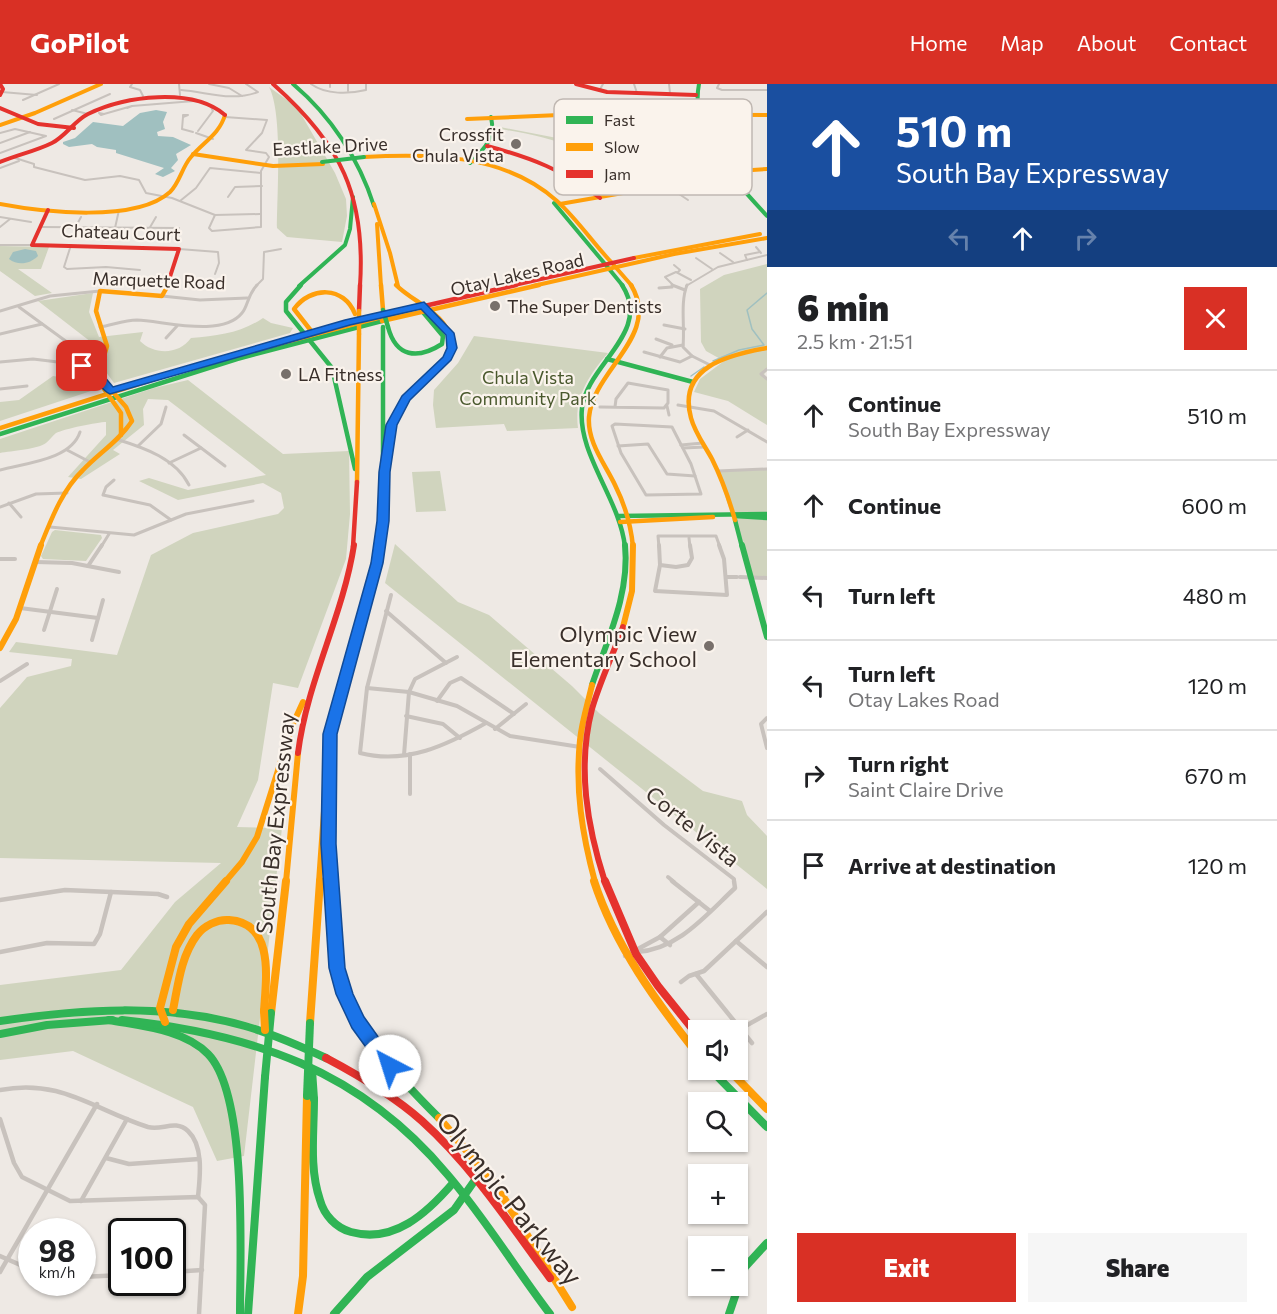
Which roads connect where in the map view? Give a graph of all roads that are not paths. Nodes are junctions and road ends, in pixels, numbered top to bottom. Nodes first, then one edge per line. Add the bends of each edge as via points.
1 (0, 84) edge
2 (59, 84) edge
3 (94, 84) edge
4 (101, 84) edge
5 (132, 84) edge
6 (179, 84) edge
7 (209, 84) edge
8 (246, 84) edge
9 (271, 84) edge
10 (311, 84) edge
11 (348, 84) edge
12 (366, 84) edge
13 (576, 84) edge
14 (634, 84) edge
15 (669, 84) edge
16 (699, 84) edge
17 (296, 85) edge
18 (719, 85) edge
19 (759, 85) edge
20 (601, 87) edge
21 (765, 90) edge
22 (348, 91) junction
23 (1, 93) edge
24 (181, 93) junction
25 (637, 93) junction
26 (670, 93) junction
27 (110, 94) dead end
28 (39, 95) junction
29 (696, 95) junction
30 (143, 96) junction
31 (243, 97) junction
32 (697, 99) edge
33 (23, 100) dead end
34 (120, 102) junction
35 (127, 107) junction
36 (0, 108) edge
37 (70, 110) junction
38 (88, 114) junction
39 (104, 114) dead end
40 (554, 114) edge
41 (752, 115) edge
42 (767, 115) edge
43 (20, 117) junction
44 (183, 117) dead end
45 (225, 117) junction
46 (491, 117) junction
47 (467, 118) dead end
48 (54, 119) dead end
49 (0, 124) edge
50 (74, 128) junction
51 (31, 132) junction
52 (196, 132) junction
53 (0, 133) edge
54 (213, 139) junction
55 (0, 143) edge
56 (29, 144) junction
57 (487, 146) junction
58 (38, 148) junction
59 (0, 153) edge
60 (194, 153) junction
61 (12, 156) junction
62 (20, 160) junction
63 (0, 162) edge
64 (470, 163) junction
65 (264, 164) junction
66 (554, 166) edge
67 (0, 168) edge
68 (767, 169) edge
69 (752, 170) edge
70 (261, 173) junction
71 (262, 186) junction
72 (596, 195) edge
73 (611, 195) edge
74 (680, 195) edge
75 (748, 195) edge
76 (165, 196) junction
77 (228, 197) dead end
78 (354, 197) junction
79 (600, 198) junction
80 (688, 200) dead end
81 (180, 201) junction
82 (0, 204) edge
83 (374, 204) junction
84 (558, 205) junction
85 (48, 210) junction
86 (119, 210) junction
87 (260, 214) junction
88 (215, 215) junction
89 (767, 216) edge
90 (81, 217) dead end
91 (156, 217) dead end
92 (0, 218) edge
93 (11, 219) junction
94 (31, 222) dead end
95 (0, 227) edge
96 (40, 227) junction
97 (75, 228) junction
98 (115, 228) junction
99 (179, 228) dead end
100 (149, 229) junction
101 (767, 236) edge
102 (0, 244) edge
103 (32, 245) junction
104 (71, 245) junction
105 (756, 247) dead end
106 (179, 249) junction
107 (281, 249) dead end
108 (760, 252) junction
109 (720, 253) dead end
110 (766, 255) edge
111 (696, 258) dead end
112 (747, 260) junction
113 (734, 263) junction
114 (674, 265) dead end
115 (611, 266) junction
116 (712, 269) junction
117 (140, 270) dead end
118 (678, 273) junction
119 (215, 274) dead end
120 (691, 280) junction
121 (672, 286) junction
122 (659, 288) dead end
123 (685, 290) junction
124 (100, 291) junction
125 (162, 296) junction
126 (247, 298) junction
127 (629, 298) junction
128 (18, 307) junction
129 (425, 308) junction
130 (0, 311) edge
131 (357, 313) junction
132 (42, 323) junction
133 (639, 324) junction
134 (664, 325) dead end
135 (178, 326) junction
136 (100, 327) junction
137 (385, 327) junction
138 (685, 329) junction
139 (0, 334) edge
140 (309, 335) junction
141 (166, 338) dead end
142 (657, 339) dead end
143 (672, 345) junction
144 (683, 345) junction
145 (767, 348) edge
146 (644, 352) dead end
147 (692, 356) junction
148 (660, 357) junction
149 (607, 359) junction
150 (616, 361) junction
151 (0, 362) edge
152 (60, 362) junction
153 (710, 365) junction
154 (99, 367) junction
155 (767, 369) edge
156 (767, 379) edge
157 (693, 382) junction
158 (27, 386) dead end
159 (0, 390) edge
160 (110, 394) junction
161 (667, 405) junction
162 (166, 407) dead end
163 (600, 407) dead end
164 (615, 407) junction
165 (688, 407) junction
166 (669, 415) dead end
167 (0, 428) edge
168 (583, 430) junction
169 (748, 430) junction
170 (80, 432) dead end
171 (0, 434) edge
172 (184, 435) dead end
173 (120, 437) junction
174 (737, 437) dead end
175 (592, 440) junction
176 (767, 442) edge
177 (704, 445) junction
178 (138, 446) junction
179 (618, 446) junction
180 (682, 447) junction
181 (201, 448) junction
182 (67, 450) junction
183 (90, 462) junction
184 (169, 464) junction
185 (225, 466) dead end
186 (767, 469) edge
187 (0, 470) edge
188 (718, 471) junction
189 (384, 472) junction
190 (695, 476) junction
191 (114, 480) dead end
192 (189, 485) dead end
193 (358, 489) junction
194 (67, 493) junction
195 (253, 501) dead end
196 (9, 503) junction
197 (0, 507) edge
198 (735, 514) junction
199 (767, 516) edge
200 (21, 517) dead end
201 (620, 519) junction
202 (628, 519) junction
203 (171, 520) junction
204 (50, 527) junction
205 (110, 534) junction
206 (689, 538) junction
207 (0, 559) edge
208 (15, 559) dead end
209 (35, 562) junction
210 (660, 565) junction
211 (88, 566) junction
212 (119, 572) dead end
213 (750, 577) junction
214 (726, 578) junction
215 (767, 578) edge
216 (57, 588) dead end
217 (391, 595) dead end
218 (104, 600) dead end
219 (20, 608) junction
220 (50, 610) junction
221 (386, 610) junction
222 (98, 618) junction
223 (44, 630) dead end
224 (767, 637) edge
225 (92, 640) dead end
226 (0, 648) edge
227 (457, 657) dead end
228 (601, 660) junction
229 (446, 663) junction
230 (609, 663) junction
231 (27, 664) dead end
232 (0, 681) edge
233 (310, 685) junction
234 (367, 688) junction
235 (409, 692) junction
236 (437, 701) junction
237 (526, 704) dead end
238 (514, 714) junction
239 (406, 716) junction
240 (767, 718) edge
241 (486, 723) junction
242 (495, 729) junction
243 (330, 734) junction
244 (459, 738) junction
245 (577, 746) junction
246 (585, 748) junction
247 (767, 748) edge
248 (410, 754) junction
249 (404, 755) junction
250 (600, 769) dead end
251 (410, 794) dead end
252 (668, 877) dead end
253 (111, 892) junction
254 (167, 897) dead end
255 (0, 900) edge
256 (699, 902) junction
257 (710, 911) junction
258 (767, 912) edge
259 (761, 918) junction
260 (767, 923) edge
261 (660, 937) junction
262 (651, 941) junction
263 (736, 941) junction
264 (670, 945) junction
265 (658, 950) junction
266 (0, 952) edge
267 (635, 952) junction
268 (625, 956) junction
269 (767, 968) edge
270 (696, 974) junction
271 (681, 982) dead end
272 (160, 1008) junction
273 (173, 1010) junction
274 (268, 1012) junction
275 (767, 1014) edge
276 (109, 1020) junction
277 (733, 1020) edge
278 (0, 1021) edge
279 (165, 1022) junction
280 (688, 1022) edge
281 (748, 1025) edge
282 (0, 1034) edge
283 (309, 1037) junction
284 (748, 1038) edge
285 (752, 1043) dead end
286 (688, 1044) edge
287 (721, 1080) edge
288 (739, 1080) edge
289 (0, 1090) edge
290 (97, 1104) junction
291 (767, 1109) edge
292 (0, 1119) edge
293 (127, 1119) junction
294 (767, 1127) edge
295 (106, 1158) junction
296 (199, 1159) junction
297 (475, 1180) junction
298 (453, 1183) junction
299 (48, 1190) junction
300 (198, 1197) junction
301 (465, 1197) junction
302 (81, 1201) junction
303 (767, 1243) edge
304 (0, 1256) edge
305 (7, 1260) junction
306 (18, 1264) edge
307 (202, 1270) junction
308 (186, 1271) edge
309 (0, 1272) edge
310 (572, 1307) junction
311 (199, 1314) edge
312 (240, 1314) edge
313 (248, 1314) edge
314 (298, 1314) edge
315 (333, 1314) edge
316 (550, 1314) edge
317 (578, 1314) edge
318 (729, 1314) edge

1 - 23 main road
2 - 28 street
3 - 43 main road
4 - 43 main road
5 - 30 street via 130,87 140,90
6 - 24 street
7 - 31 street via 229,88
8 - 31 street via 258,92
9 - 78 main road via 284,91 311,120
10 - 22 street via 318,90
11 - 22 street
12 - 22 street via 364,91
13 - 20 main road
14 - 25 street
15 - 26 street
16 - 29 main road
17 - 83 main road via 331,122
18 - 21 street via 723,90
19 - 21 street
20 - 25 main road
23 - 28 street
24 - 30 main road
24 - 31 street
24 - 45 main road via 212,101 223,109
25 - 26 main road
26 - 29 main road
27 - 37 street
28 - 33 street
29 - 32 main road
30 - 34 main road
34 - 35 street
34 - 38 main road
35 - 39 street
35 - 52 street via 156,102 203,102 213,111
36 - 43 main road
37 - 38 street
37 - 48 street
38 - 50 main road
40 - 46 main road
41 - 42 main road
43 - 49 main road
43 - 50 main road via 43,125
44 - 52 street via 182,129
45 - 54 main road via 221,131
45 - 65 street via 267,120 262,133 246,150 267,153 269,158
46 - 47 main road
46 - 57 main road via 495,130
50 - 58 main road
51 - 53 street via 15,129
51 - 55 street
51 - 56 street via 46,136
52 - 54 street
54 - 60 main road
56 - 58 street
56 - 59 street
57 - 64 main road
57 - 66 main road
58 - 61 main road
60 - 65 main road, Eastlake Drive
60 - 76 main road
61 - 62 street
61 - 63 main road
62 - 67 street
62 - 76 street via 85,180 120,176 139,180 146,193
64 - 65 main road, Eastlake Drive, bridge via 418,155
64 - 84 main road, Eastlake Drive via 524,179 544,190
65 - 70 street
68 - 69 main road
70 - 71 street
70 - 81 street via 210,168 196,188
71 - 77 street via 235,187
71 - 87 street
72 - 79 main road
73 - 79 main road
74 - 80 street
75 - 89 main road
76 - 81 street
76 - 86 main road via 141,207
78 - 131 main road via 361,236
78 - 140 main road via 343,248 287,299 288,316
79 - 84 main road
81 - 88 street
82 - 85 main road
83 - 129 main road via 395,283
83 - 137 main road, bridge
84 - 115 main road, Eastlake Drive
85 - 86 main road
85 - 96 main road
86 - 98 street
87 - 88 street
87 - 88 street via 260,228 212,231 209,228
90 - 97 street
91 - 100 street
92 - 93 street
93 - 94 street
93 - 95 street
96 - 97 street
96 - 103 main road
97 - 98 street
98 - 100 street
99 - 100 street
101 - 115 main road, Otay Lakes Road
102 - 103 street, Chateau Court
103 - 104 main road, Chateau Court
104 - 106 main road, Chateau Court
104 - 117 street via 64,267 67,269
105 - 108 street
106 - 119 street, Chateau Court via 218,252
106 - 125 main road
107 - 126 street via 264,252 264,277
108 - 110 street
108 - 112 street via 745,255
109 - 113 street
110 - 112 street
111 - 116 street
112 - 113 street
113 - 116 street
114 - 118 street via 680,270
115 - 127 main road
115 - 129 main road, Otay Lakes Road
115 - 133 main road via 637,292
116 - 120 street
118 - 120 street
118 - 121 street via 665,277
120 - 123 street
121 - 122 street
121 - 123 street
123 - 138 street
124 - 125 main road, Marquette Road
124 - 128 street, Marquette Road via 50,296
124 - 136 main road via 94,311
125 - 126 street, Marquette Road via 200,300
126 - 135 street via 243,313 235,320
127 - 133 main road via 636,301
127 - 149 main road via 631,324
128 - 130 street, Marquette Road
128 - 132 street
129 - 137 main road via 443,336 442,344 435,349 417,353 399,349
129 - 140 main road, Otay Lakes Road
129 - 189 main road via 451,335 452,350 397,411
131 - 140 main road via 344,296 305,296 294,309
131 - 193 main road, South Bay Expressway, bridge
132 - 139 street
132 - 152 street via 69,346
133 - 150 main road via 634,339
134 - 138 street
135 - 136 street via 139,320
135 - 141 street
136 - 154 main road via 107,347
137 - 189 main road, South Bay Expressway
138 - 144 street
140 - 160 main road, Otay Lakes Road
140 - 193 main road via 334,372
142 - 143 street
143 - 144 street
143 - 148 street
144 - 147 street
145 - 153 main road via 735,354
146 - 148 street
147 - 148 street via 680,362
147 - 153 street
149 - 150 main road
149 - 168 main road via 584,395
150 - 157 main road
150 - 175 main road via 599,382 592,400
151 - 152 street
152 - 154 street
153 - 157 main road
154 - 160 main road via 98,375
155 - 156 street via 761,374
157 - 165 main road
158 - 159 street
160 - 167 main road, Otay Lakes Road
160 - 171 main road, Otay Lakes Road
160 - 173 main road via 121,413
161 - 164 street
161 - 164 street via 667,389 628,383
161 - 165 street
161 - 166 street
162 - 178 street via 160,425
163 - 164 street
165 - 169 street via 714,411
165 - 177 main road
168 - 175 main road
168 - 201 main road
169 - 174 street
169 - 176 street
170 - 182 street via 78,442
172 - 181 street
173 - 178 street
173 - 183 main road
175 - 202 main road
177 - 180 street
177 - 188 main road
178 - 184 street
179 - 180 street via 613,425 669,425
179 - 190 street via 648,444 667,474
179 - 190 street via 646,495 701,495
180 - 190 street
181 - 184 street
181 - 185 street
182 - 183 street
182 - 187 street
183 - 194 main road via 76,475
184 - 192 street
186 - 188 street
188 - 198 main road
189 - 243 main road, South Bay Expressway via 383,521 374,578
191 - 203 street via 103,495 150,505
193 - 233 main road, South Bay Expressway via 359,518 351,564
194 - 196 street via 36,494
194 - 204 main road
195 - 203 street
196 - 197 street
196 - 200 street
198 - 199 main road
198 - 202 main road
198 - 213 main road
201 - 202 main road
201 - 228 main road via 626,556 624,586 620,611
202 - 230 main road via 634,542 635,580
203 - 205 street via 135,535
204 - 205 street
204 - 209 main road
205 - 211 street
206 - 210 street via 692,558 688,564
206 - 210 street via 658,536
206 - 214 street via 716,536
207 - 208 street
209 - 211 street
209 - 219 main road
210 - 214 street via 655,591 661,593 727,595
211 - 212 street
213 - 214 street
213 - 215 street
213 - 224 main road
216 - 220 street
217 - 221 street
218 - 222 street
219 - 220 street
219 - 226 main road via 10,636
220 - 222 street
220 - 223 street
221 - 229 street
221 - 234 street
222 - 225 street
227 - 229 street
228 - 230 main road
228 - 245 main road
229 - 235 street via 415,679
230 - 246 main road via 593,707
231 - 232 street
233 - 272 main road via 292,726 257,837 242,862 181,935
233 - 274 main road, South Bay Expressway via 295,766 280,944
234 - 235 street
234 - 249 street via 360,753 370,757
235 - 236 street
235 - 239 street
236 - 238 street via 453,680 461,678
236 - 241 street via 457,706
237 - 238 street
238 - 242 street
239 - 244 street via 442,724
239 - 249 street
240 - 247 street via 761,724
241 - 242 street
241 - 244 street
242 - 245 street via 510,736
243 - 283 main road, South Bay Expressway, bridge via 324,776
243 - 310 main road via 328,835 334,951 348,1004 376,1049 503,1193
244 - 248 street via 426,752
245 - 246 street
245 - 268 main road via 575,798 583,847
246 - 267 main road via 585,792 595,849
248 - 249 street
248 - 251 street
250 - 257 street, Corte Vista via 734,879 735,888
252 - 256 street
253 - 254 street
253 - 255 street via 65,890
253 - 266 street via 94,945 47,944
256 - 257 street
256 - 261 street, Corte Vista
257 - 264 street, Corte Vista
258 - 259 street
259 - 260 street
259 - 263 street
261 - 262 street, Corte Vista
261 - 264 street
262 - 265 street
262 - 267 street, Corte Vista
263 - 269 street
263 - 270 street
264 - 265 street, Corte Vista
265 - 267 street, Corte Vista
267 - 268 street, Corte Vista
267 - 280 main road
268 - 286 main road via 669,1023
270 - 271 street
270 - 277 street
272 - 273 main road, Olympic Parkway
272 - 278 main road, Olympic Parkway via 93,1007
272 - 279 main road
273 - 274 main road via 195,937 209,925 231,920 253,927 264,940
273 - 297 main road, Olympic Parkway via 228,1020 279,1036 360,1076 423,1123
274 - 313 main road, South Bay Expressway, bridge
275 - 281 street
276 - 279 main road, Olympic Parkway
276 - 282 main road, Olympic Parkway via 28,1027
276 - 312 main road via 171,1036 205,1050 224,1077 240,1200
279 - 298 main road, Olympic Parkway via 250,1040 325,1072 411,1135
283 - 298 main road, bridge via 318,1194 329,1217 344,1229 368,1236 393,1232 438,1200
283 - 314 main road, South Bay Expressway, bridge via 303,1276
284 - 285 street
287 - 294 main road
288 - 291 main road
289 - 290 street via 54,1089
290 - 293 street
290 - 299 street
292 - 299 street via 19,1172 32,1184
293 - 295 street
293 - 296 street via 151,1128 176,1125 188,1130
295 - 296 street via 129,1164
295 - 302 street
296 - 300 street
297 - 301 main road
297 - 310 main road, Olympic Parkway
298 - 301 main road, Olympic Parkway
299 - 302 street via 70,1201
299 - 305 street
300 - 302 street
300 - 307 street via 205,1205
301 - 315 main road via 442,1220 358,1285
301 - 316 main road, Olympic Parkway
303 - 318 main road via 745,1267
304 - 305 street
305 - 306 street
305 - 309 street
307 - 308 street
307 - 311 street
310 - 317 main road, Olympic Parkway

